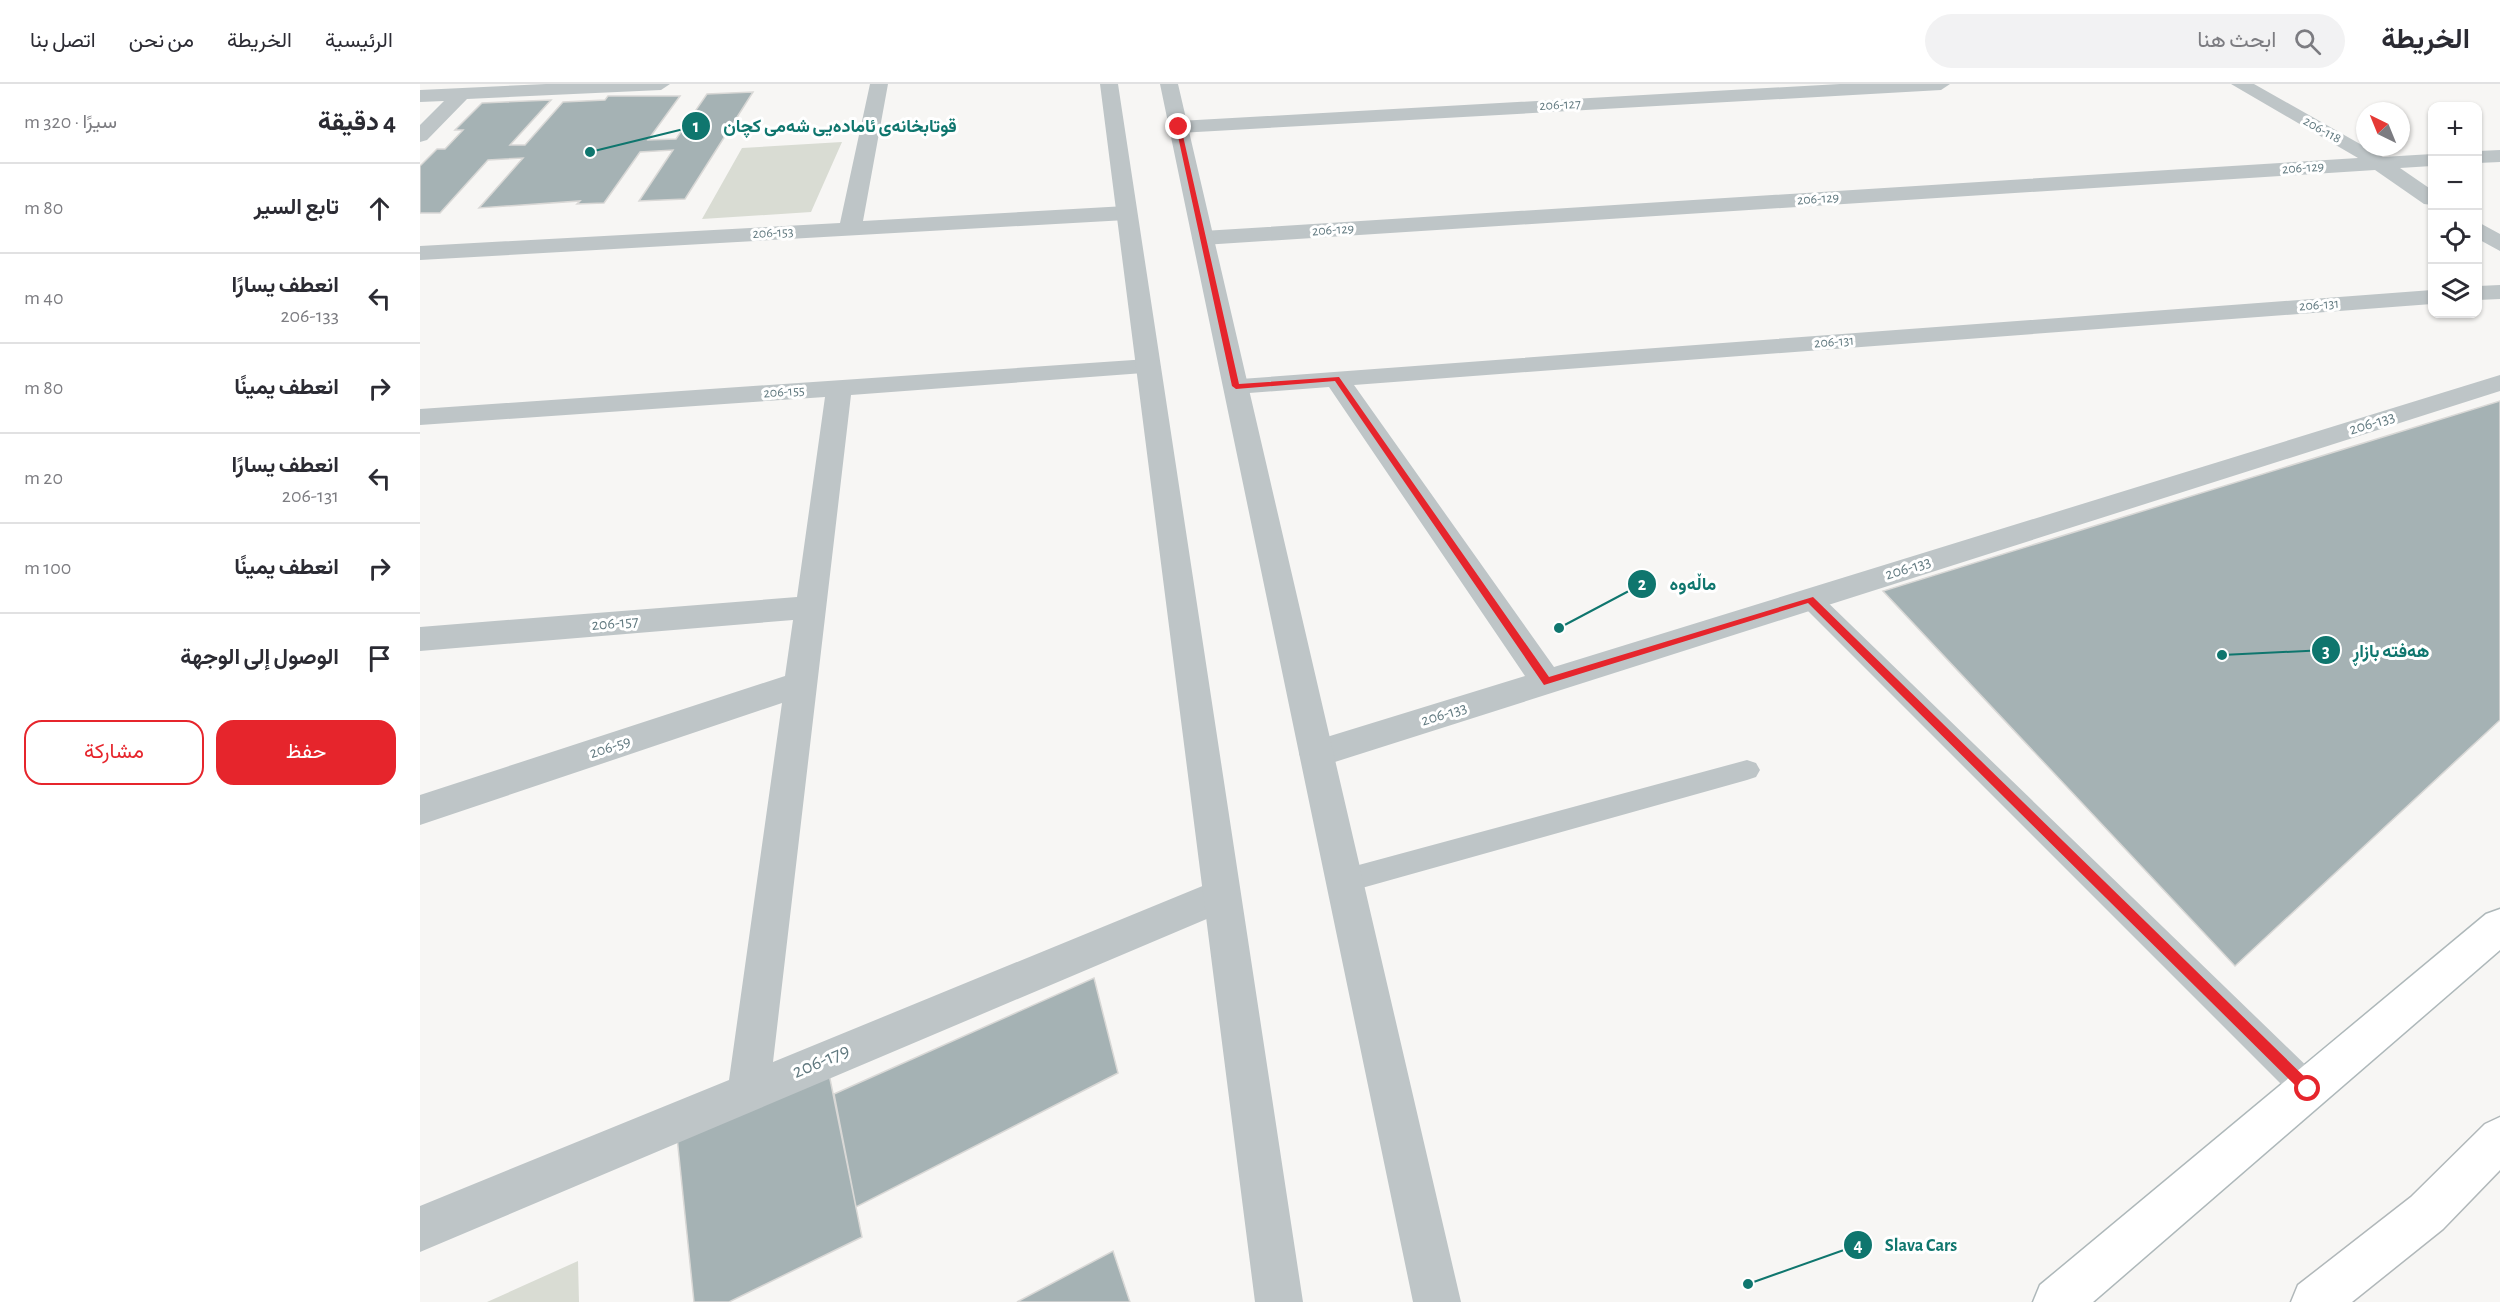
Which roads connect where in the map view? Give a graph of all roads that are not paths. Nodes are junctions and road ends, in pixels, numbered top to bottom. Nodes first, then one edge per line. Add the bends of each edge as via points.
1 (661, 84) edge
2 (879, 84) edge
3 (1108, 84) edge
4 (1169, 84) edge
5 (1941, 84) edge
6 (2240, 84) edge
7 (462, 94) junction
8 (420, 96) edge
9 (1179, 127) junction
10 (420, 136) edge
11 (2500, 156) edge
12 (2482, 157) edge
13 (2428, 160) edge
14 (2379, 164) junction
15 (2428, 196) edge
16 (1126, 213) junction
17 (850, 229) junction
18 (2482, 232) edge
19 (1203, 238) junction
20 (2500, 244) edge
21 (420, 253) edge
22 (2500, 292) edge
23 (2482, 293) edge
24 (2428, 297) edge
25 (1148, 367) junction
26 (1337, 379) junction
27 (2500, 383) edge
28 (1236, 386) junction
29 (839, 388) junction
30 (420, 417) edge
31 (1810, 599) junction
32 (810, 607) junction
33 (420, 639) edge
34 (1547, 682) junction
35 (800, 684) junction
36 (1316, 754) junction
37 (1747, 770) dead end
38 (420, 810) edge
39 (1344, 881) junction
40 (1222, 895) junction
41 (2500, 926) edge
42 (2308, 1089) junction
43 (748, 1092) junction
44 (2500, 1139) edge
45 (420, 1229) edge
46 (1279, 1302) edge
47 (1437, 1302) edge
48 (2056, 1302) edge
49 (2315, 1302) edge

1 - 7 street
2 - 17 street
3 - 16 street
4 - 9 street
5 - 9 street, 206-127
6 - 14 street, 206-118
7 - 8 street
7 - 10 street
9 - 19 street
11 - 12 street
13 - 14 street, 206-129
14 - 15 street, 206-118
14 - 19 street, 206-129
16 - 17 street, 206-153
16 - 25 street
17 - 21 street, 206-153
18 - 20 street
19 - 28 street
22 - 23 street
24 - 26 street, 206-131
25 - 29 street, 206-155
25 - 40 street
26 - 28 street, 206-131
26 - 34 street
27 - 31 street, 206-133
28 - 36 street
29 - 30 street, 206-155
29 - 32 street
31 - 34 street, 206-133
31 - 42 lane
32 - 33 street, 206-157
32 - 35 street
34 - 36 street, 206-133
35 - 38 street, 206-59
35 - 43 street
36 - 39 street
37 - 39 lane
39 - 47 street
40 - 43 street, 206-179
40 - 46 street
41 - 42 main road
42 - 48 main road
43 - 45 street, 206-179
44 - 49 main road via 2427,1212

